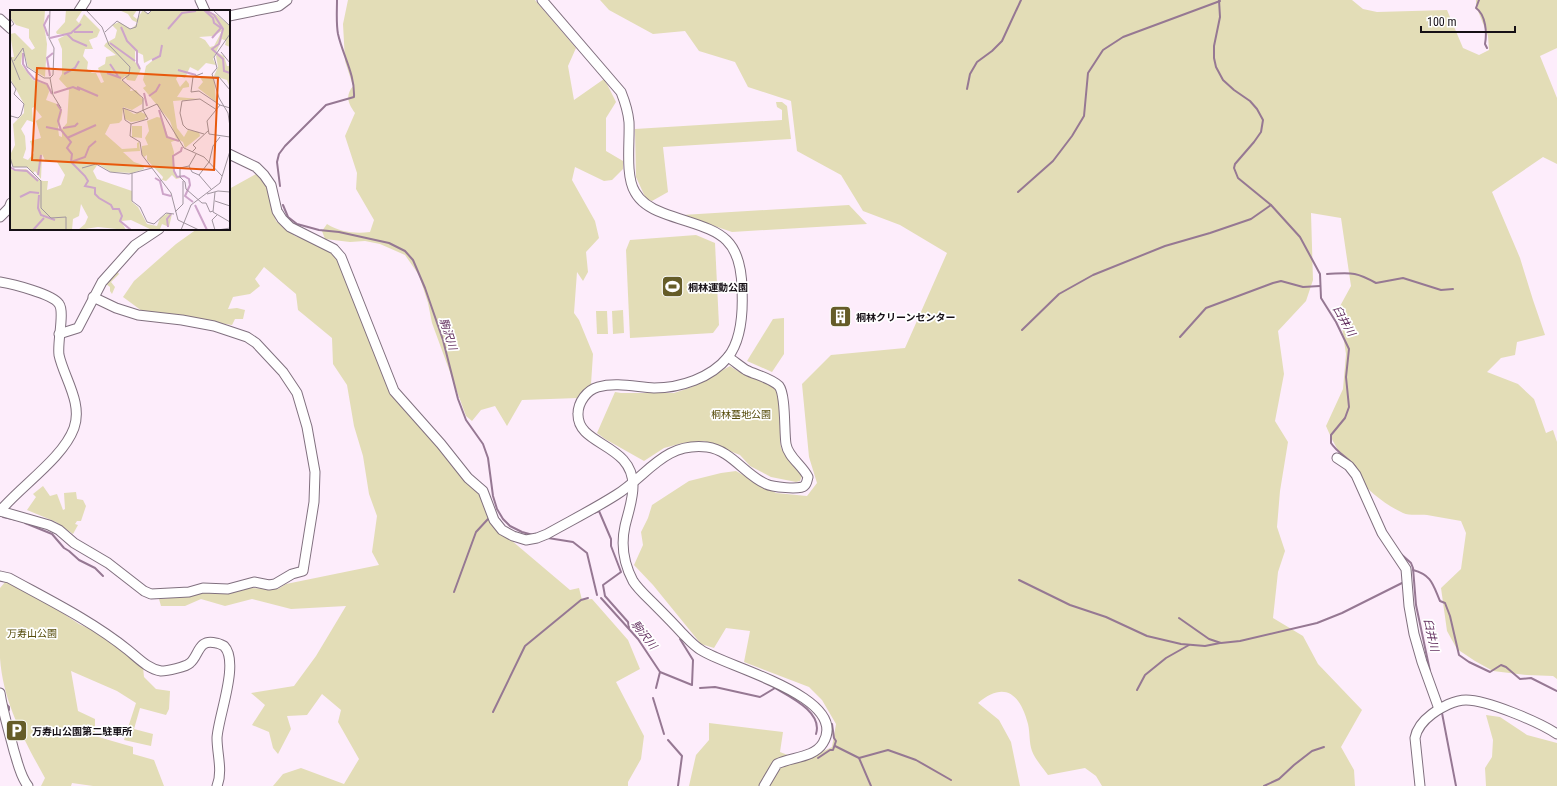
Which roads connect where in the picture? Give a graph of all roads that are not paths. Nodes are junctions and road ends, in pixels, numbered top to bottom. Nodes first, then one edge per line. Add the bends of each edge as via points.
1 (86, 0) edge
2 (200, 0) edge
3 (287, 0) edge
4 (542, 0) edge
5 (79, 10) edge
6 (205, 10) edge
7 (230, 16) edge
8 (0, 19) edge
9 (10, 29) edge
10 (230, 154) edge
11 (10, 206) edge
12 (0, 217) edge
13 (158, 230) edge
14 (0, 282) edge
15 (93, 297) junction
16 (59, 334) junction
17 (728, 357) junction
18 (1337, 458) dead end
19 (633, 481) junction
20 (0, 511) edge
21 (0, 576) edge
22 (0, 693) edge
23 (1440, 708) junction
24 (1557, 734) edge
25 (28, 786) edge
26 (217, 786) edge
27 (764, 786) edge
28 (1420, 786) edge

1 - 5 street
2 - 6 street
3 - 7 street via 279,6
4 - 17 street via 621,92 629,119 630,181 640,200 652,209 720,234 730,241 737,254 742,289 740,326
8 - 9 street
10 - 19 street via 256,167 264,175 271,185 277,211 290,227 334,249 341,257 394,391 483,492 494,520 502,530 526,540 537,538 617,495
11 - 12 street
13 - 15 street via 135,245 102,282
14 - 16 street via 55,298 60,305
15 - 16 street via 78,328
15 - 20 street via 138,315 214,326 247,337 256,343 294,386 315,472 314,502 303,571 269,585 254,582 228,589 204,588 189,592 151,594 108,563 74,543 59,530
16 - 20 street via 59,356 76,410 75,427 58,455
17 - 19 street via 706,375 690,382 656,388 606,386 590,390 585,396 578,414 581,427 591,438 622,458
17 - 19 street via 780,387 786,446 808,477 805,486 795,488 767,485 735,460 718,451 698,447 669,453
18 - 23 street via 1349,466 1356,475 1382,534 1406,569 1414,634
19 - 27 street via 633,497 622,540 634,582 701,651 805,698 813,704 826,723 826,735 822,745 812,753 777,764
21 - 26 street via 5,576 111,636 156,670 164,671 191,663 198,649 207,643 224,646 228,652 229,684 217,737 220,777
22 - 25 street via 6,723 24,781
23 - 24 street via 1465,700 1490,704 1547,727
23 - 28 street via 1424,720 1416,731

